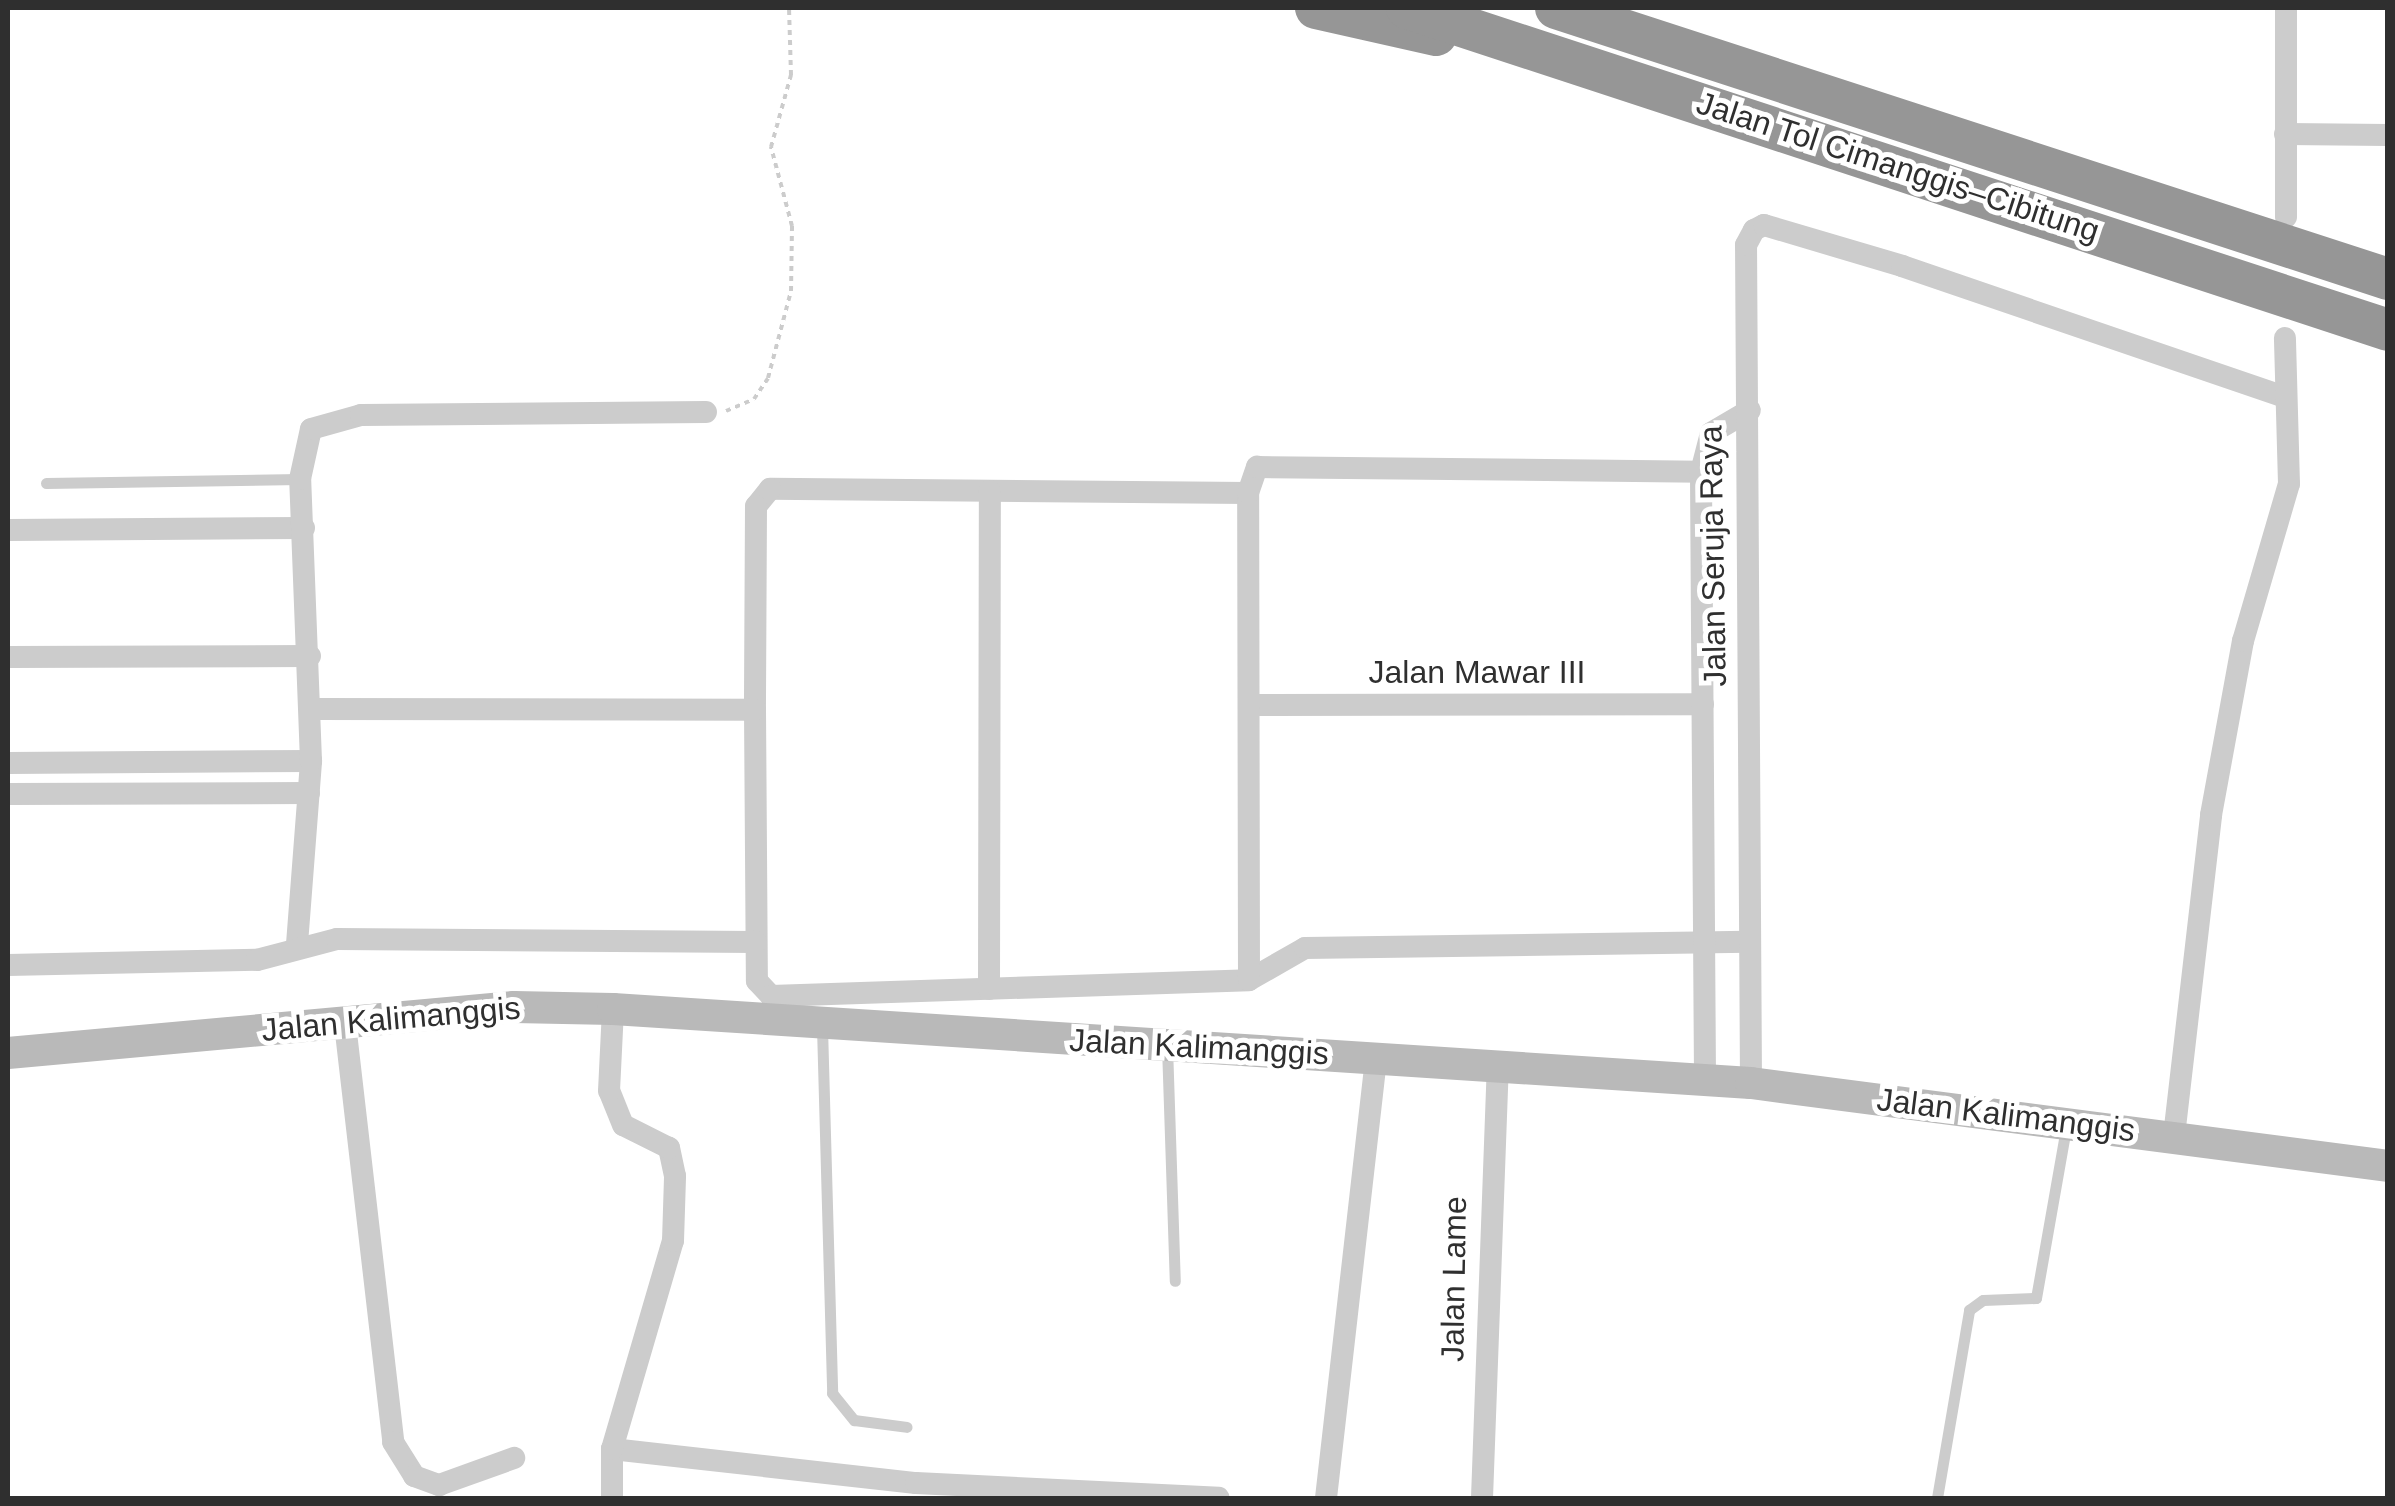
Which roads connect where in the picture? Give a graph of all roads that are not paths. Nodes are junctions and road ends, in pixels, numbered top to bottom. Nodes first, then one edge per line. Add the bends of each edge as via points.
1 (1316, 8) edge
2 (1407, 8) edge
3 (1556, 8) edge
4 (1582, 8) edge
5 (2286, 8) edge
6 (1651, 39) junction
7 (1632, 79) junction
8 (2285, 134) junction
9 (2388, 135) edge
10 (2286, 217) dead end
11 (2388, 279) edge
12 (2388, 330) edge
13 (2285, 338) dead end
14 (2285, 398) junction
15 (1750, 410) junction
16 (706, 412) road end
17 (1701, 472) junction
18 (300, 479) junction
19 (46, 483) dead end
20 (990, 491) junction
21 (1248, 493) junction
22 (304, 528) junction
23 (8, 530) edge
24 (1747, 564) junction
25 (1704, 567) junction
26 (8, 656) edge
27 (310, 656) junction
28 (1703, 704) junction
29 (1252, 705) junction
30 (310, 709) junction
31 (755, 710) junction
32 (311, 761) junction
33 (8, 763) edge
34 (8, 794) edge
35 (309, 794) junction
36 (756, 942) junction
37 (1706, 942) junction
38 (1748, 942) junction
39 (297, 944) junction
40 (8, 965) edge
41 (1249, 980) junction
42 (989, 989) junction
43 (613, 1009) junction
44 (346, 1024) junction
45 (822, 1027) junction
46 (1166, 1046) junction
47 (8, 1053) edge
48 (1376, 1057) junction
49 (1498, 1062) junction
50 (1705, 1079) junction
51 (1751, 1082) junction
52 (2067, 1125) junction
53 (2174, 1136) junction
54 (2388, 1166) edge
55 (1174, 1281) dead end
56 (907, 1427) dead end
57 (612, 1449) junction
58 (514, 1458) dead end
59 (612, 1498) edge
60 (1218, 1498) edge
61 (1326, 1498) edge
62 (1482, 1498) edge
63 (1937, 1498) edge

1 - 7 highway
2 - 7 highway, Jalan Tol Cimanggis–Cibitung
3 - 6 highway, Jalan Tol Cimanggis–Cibitung
4 - 6 highway
5 - 8 street
6 - 11 highway, Jalan Tol Cimanggis–Cibitung
7 - 12 highway, Jalan Tol Cimanggis–Cibitung
8 - 9 street
8 - 10 street
13 - 14 street
14 - 15 street via 1764,225 1746,245
14 - 53 street via 2289,484 2243,640 2211,814
15 - 17 street, Jalan Seruja Raya via 1711,434
15 - 24 street, Jalan Seruja Raya
16 - 18 street via 361,414 311,428
17 - 21 street via 1267,463 1251,476
17 - 25 street, Jalan Seruja Raya
18 - 19 lane
18 - 22 street
20 - 21 street
20 - 31 street via 770,489 756,506
20 - 42 street
21 - 29 street
22 - 23 street
22 - 27 street
24 - 25 street
24 - 38 street, Jalan Seruja Raya
25 - 28 street, Jalan Seruja Raya
26 - 27 street
27 - 30 street
28 - 29 street, Jalan Mawar III
28 - 37 street, Jalan Seruja Raya
29 - 41 street
30 - 31 street
30 - 32 street
31 - 36 street
32 - 33 street
32 - 35 street
34 - 35 street
35 - 39 street
36 - 39 street
36 - 42 street via 757,981 771,996
37 - 38 street
37 - 41 street via 1306,948
37 - 50 street, Jalan Seruja Raya
38 - 51 street, Jalan Seruja Raya
39 - 40 street via 258,960
41 - 42 street
43 - 44 main road, Jalan Kalimanggis via 514,1008
43 - 45 main road, Jalan Kalimanggis
43 - 57 street via 609,1090 622,1125 669,1148 675,1176 673,1241
44 - 47 main road, Jalan Kalimanggis
44 - 58 street via 393,1442 414,1476 438,1485
45 - 46 main road, Jalan Kalimanggis
45 - 56 lane via 832,1393 854,1420
46 - 48 main road, Jalan Kalimanggis
46 - 55 lane
48 - 49 main road, Jalan Kalimanggis
48 - 61 street
49 - 50 main road, Jalan Kalimanggis
49 - 62 street, Jalan Lame
50 - 51 main road, Jalan Kalimanggis
51 - 52 main road, Jalan Kalimanggis
52 - 53 main road, Jalan Kalimanggis
52 - 63 lane via 2036,1298 1983,1300 1969,1310
53 - 54 main road, Jalan Kalimanggis
57 - 59 street
57 - 60 street via 916,1483

